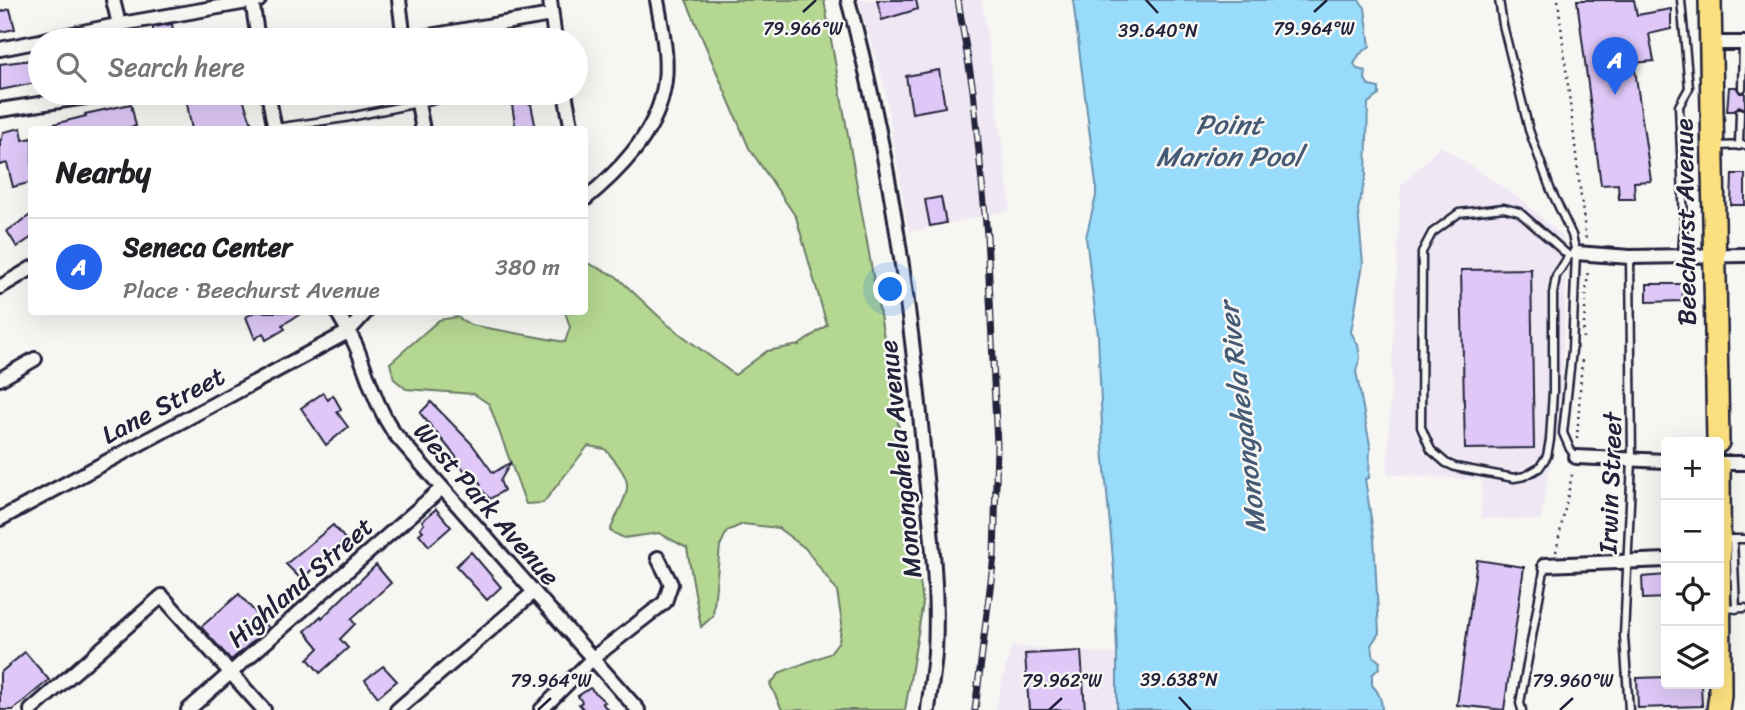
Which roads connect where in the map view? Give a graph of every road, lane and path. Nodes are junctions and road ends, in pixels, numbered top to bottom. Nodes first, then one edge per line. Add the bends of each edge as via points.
1 (113, 0) edge
2 (254, 0) edge
3 (398, 0) edge
4 (550, 0) edge
5 (657, 0) edge
6 (848, 0) edge
7 (1499, 0) edge
8 (1710, 0) edge
9 (1679, 2) edge
10 (551, 15) junction
11 (118, 24) junction
12 (100, 28) edge
13 (257, 28) edge
14 (403, 28) edge
15 (475, 28) edge
16 (553, 28) edge
17 (1711, 43) junction
18 (1744, 43) edge
19 (28, 44) edge
20 (0, 49) edge
21 (1744, 72) edge
22 (1688, 80) junction
23 (1712, 80) junction
24 (1742, 88) dead end
25 (33, 105) edge
26 (270, 105) edge
27 (390, 105) edge
28 (418, 105) edge
29 (567, 105) edge
30 (0, 110) edge
31 (1740, 112) dead end
32 (274, 126) edge
33 (294, 126) edge
34 (422, 126) edge
35 (571, 126) edge
36 (1742, 146) edge
37 (1713, 147) junction
38 (588, 197) edge
39 (1573, 255) junction
40 (1745, 255) edge
41 (1682, 256) junction
42 (1713, 256) junction
43 (1630, 257) junction
44 (28, 270) edge
45 (0, 287) edge
46 (339, 315) edge
47 (363, 315) edge
48 (348, 332) junction
49 (35, 359) dead end
50 (0, 379) edge
51 (1718, 437) edge
52 (1576, 457) joint
53 (1632, 460) junction
54 (1661, 461) edge
55 (1745, 463) edge
56 (1724, 465) edge
57 (442, 488) junction
58 (0, 519) edge
59 (1745, 539) edge
60 (1724, 549) edge
61 (658, 558) dead end
62 (1661, 560) edge
63 (1626, 561) junction
64 (1724, 561) edge
65 (1545, 565) joint
66 (534, 592) junction
67 (1745, 608) edge
68 (1728, 609) edge
69 (593, 659) junction
70 (231, 672) junction
71 (31, 710) edge
72 (188, 710) edge
73 (264, 710) edge
74 (397, 710) edge
75 (541, 710) edge
76 (638, 710) edge
77 (928, 710) edge
78 (1521, 710) edge
79 (1629, 710) edge
80 (1718, 710) edge

1 - 11 street
2 - 11 street
2 - 13 street
3 - 14 street
4 - 10 street
5 - 38 street via 665,50 664,92 652,124 629,158
6 - 77 street, Monongahela Avenue via 880,136 917,386 936,593
7 - 39 lane via 1529,130 1572,235
8 - 17 main road, Beechurst Avenue
9 - 22 lane
10 - 15 street
10 - 16 street
11 - 12 street
17 - 18 street
17 - 23 main road, Beechurst Avenue
18 - 21 lane
19 - 20 street
21 - 24 lane
22 - 23 lane
22 - 41 lane via 1689,88 1679,106
23 - 37 main road, Beechurst Avenue
25 - 30 street
26 - 32 street
27 - 33 lane
28 - 34 street
29 - 35 street
31 - 36 lane
36 - 37 lane
37 - 42 main road, Beechurst Avenue
39 - 39 lane via 1519,212 1504,208 1459,213 1432,233 1422,253 1421,427 1431,450 1446,463 1514,478 1532,473 1547,456 1553,391 1553,294 1556,276
39 - 43 street
39 - 52 lane via 1572,350 1563,433
40 - 42 street
41 - 42 street
41 - 43 street
42 - 51 main road, Beechurst Avenue
43 - 53 lane, Irwin Street
44 - 45 street
46 - 48 street, West Park Avenue
47 - 48 street
48 - 57 street, West Park Avenue via 380,412
48 - 58 street, Lane Street
49 - 50 street
52 - 53 street
53 - 54 street
53 - 63 lane, Irwin Street
55 - 56 street
57 - 66 street, West Park Avenue
57 - 70 street, Highland Street
59 - 60 lane
61 - 69 street via 671,584 665,602
62 - 63 street
63 - 65 street
63 - 79 lane, Irwin Street via 1624,636
64 - 68 main road
65 - 78 lane
66 - 69 street, West Park Avenue
66 - 74 street
67 - 68 lane
68 - 80 main road
69 - 75 street
69 - 76 street, West Park Avenue
70 - 71 street via 162,596
70 - 72 street, Highland Street
70 - 73 street

